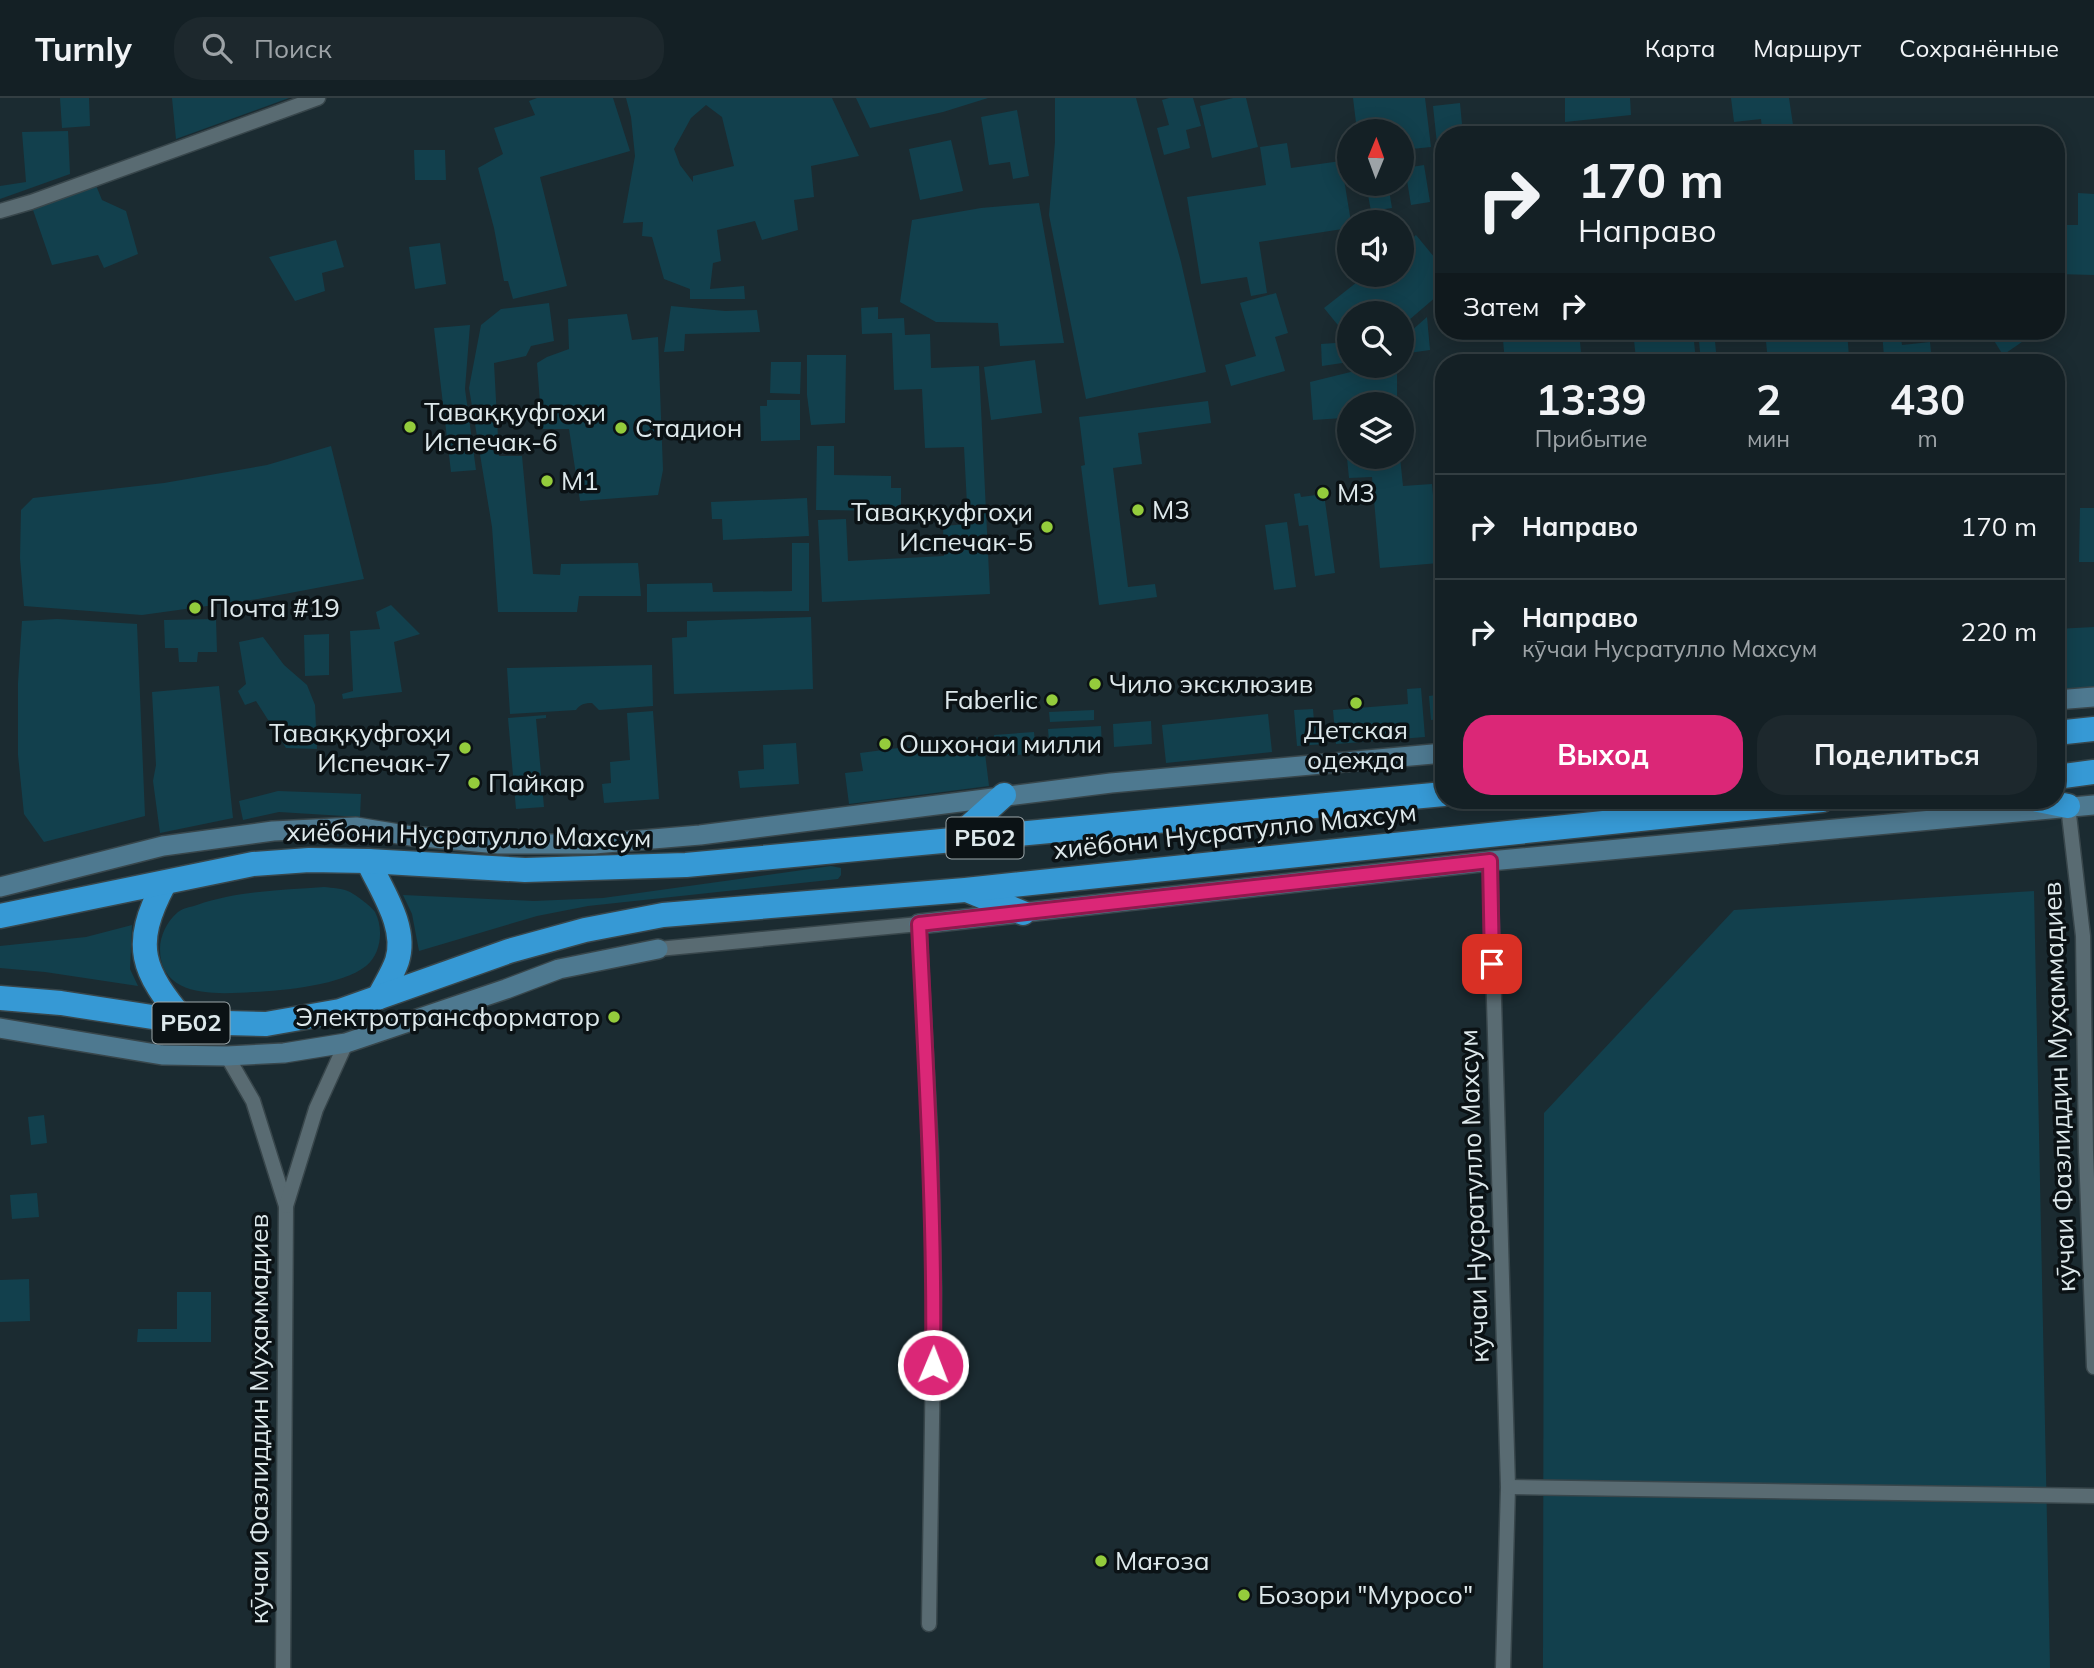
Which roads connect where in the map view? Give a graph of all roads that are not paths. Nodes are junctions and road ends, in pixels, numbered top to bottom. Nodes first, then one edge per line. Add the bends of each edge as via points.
1 (318, 98) edge
2 (0, 211) edge
3 (2094, 697) edge
4 (2065, 699) edge
5 (2094, 730) edge
6 (2065, 732) edge
7 (1435, 754) edge
8 (2094, 772) edge
9 (2065, 776) edge
10 (1004, 795) junction
11 (1435, 795) edge
12 (2094, 804) edge
13 (2065, 805) edge
14 (2065, 806) edge
15 (2068, 806) junction
16 (1736, 809) edge
17 (2036, 809) edge
18 (953, 841) junction
19 (368, 861) junction
20 (1490, 861) junction
21 (164, 884) junction
22 (0, 887) edge
23 (965, 890) junction
24 (1023, 913) junction
25 (0, 916) edge
26 (919, 924) junction
27 (658, 949) joint
28 (379, 997) junction
29 (0, 998) edge
30 (185, 1022) junction
31 (0, 1028) edge
32 (346, 1043) junction
33 (227, 1056) junction
34 (286, 1206) junction
35 (2094, 1367) edge
36 (1507, 1487) junction
37 (2094, 1496) edge
38 (929, 1624) dead end
39 (283, 1668) edge
40 (1503, 1668) edge

1 - 2 street
3 - 4 street
5 - 6 highway
7 - 10 street
8 - 9 highway
10 - 18 highway
10 - 22 street via 700,835 594,844 498,844 356,827 273,831 163,846
11 - 18 highway, хиёбони Нусратулло Махсум / РБ02
12 - 15 street
13 - 15 highway
14 - 15 street
15 - 35 street, кӯчаи Фазлиддин Муҳаммадиев via 2082,936
16 - 23 highway, хиёбони Нусратулло Махсум / РБ02
17 - 20 street
18 - 19 highway, хиёбони Нусратулло Махсум / РБ02 via 585,870
19 - 21 highway, хиёбони Нусратулло Махсум / РБ02 via 253,864
19 - 28 highway via 392,909 398,936 397,960
20 - 24 street
20 - 36 street, кӯчаи Нусратулло Махсум
21 - 25 highway, хиёбони Нусратулло Махсум / РБ02
21 - 30 highway, РБ02 via 143,941 146,961 155,984
23 - 24 highway
23 - 28 highway, хиёбони Нусратулло Махсум / РБ02 via 663,915 509,951
24 - 26 street
26 - 27 street
26 - 38 street via 934,1288
27 - 32 street via 559,969
28 - 30 highway, хиёбони Нусратулло Махсум / РБ02 via 340,1011 266,1024
29 - 30 highway, хиёбони Нусратулло Махсум / РБ02
31 - 33 street via 162,1055
32 - 33 street
32 - 34 street via 316,1110
33 - 34 street, кӯчаи Фазлиддин Муҳаммадиев via 253,1101
34 - 39 street, кӯчаи Фазлиддин Муҳаммадиев
36 - 37 street
36 - 40 street, кӯчаи Нусратулло Махсум

